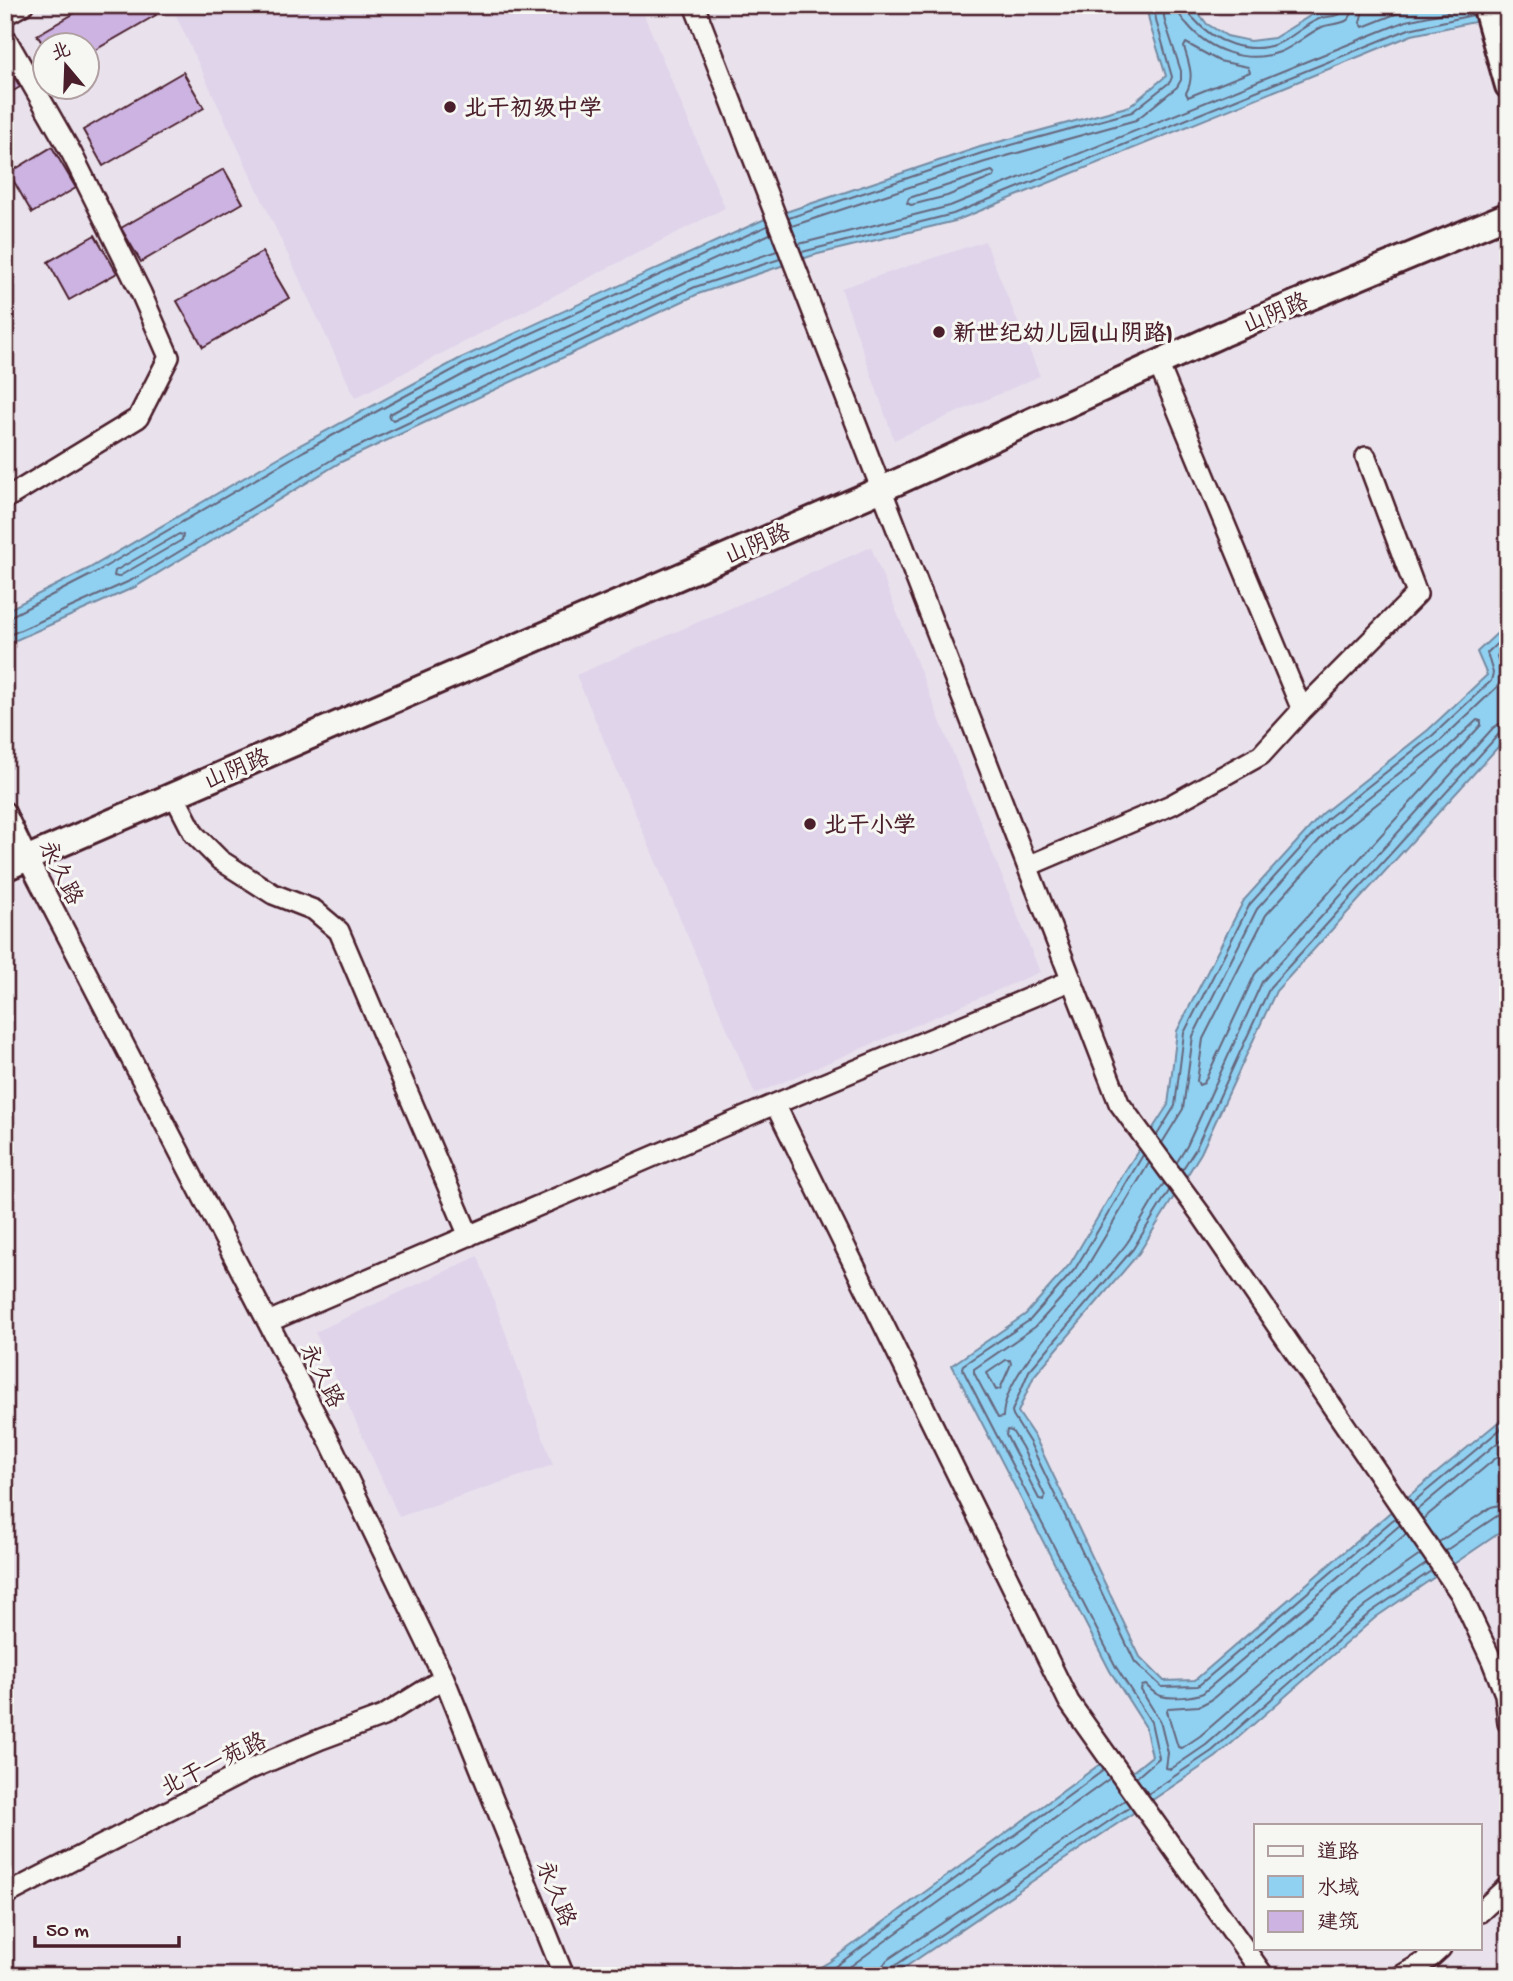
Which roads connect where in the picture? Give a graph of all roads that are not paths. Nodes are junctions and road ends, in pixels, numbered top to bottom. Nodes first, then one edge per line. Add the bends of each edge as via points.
1 (23, 5) edge
2 (694, 5) edge
3 (1485, 5) edge
4 (5, 15) edge
5 (5, 37) edge
6 (1508, 86) edge
7 (1508, 215) edge
8 (1158, 363) junction
9 (1366, 457) dead end
10 (882, 489) junction
11 (5, 499) edge
12 (1303, 710) junction
13 (174, 795) junction
14 (5, 812) edge
15 (16, 863) edge
16 (1028, 866) junction
17 (1072, 980) junction
18 (775, 1104) junction
19 (469, 1236) junction
20 (268, 1322) junction
21 (443, 1678) junction
22 (1508, 1723) edge
23 (1508, 1886) edge
24 (5, 1895) edge
25 (1482, 1910) edge
26 (1439, 1950) edge
27 (564, 1976) edge
28 (1264, 1976) edge
29 (1401, 1976) edge

1 - 4 street
2 - 10 street
3 - 6 main road
5 - 11 street via 72,154 169,357 138,418
7 - 8 main road, 山阴路
8 - 10 main road, 山阴路
8 - 12 street
9 - 12 street via 1417,594
10 - 13 main road, 山阴路
10 - 16 street
12 - 16 street via 1261,755 1171,805
13 - 15 main road, 山阴路
13 - 19 street via 194,834 220,860 273,894 314,909 339,931
14 - 15 street, 永久路
15 - 20 street, 永久路
16 - 17 street
17 - 18 street
17 - 22 street via 1119,1103 1202,1216 1460,1593 1505,1694
18 - 19 street
18 - 28 street via 1069,1703
19 - 20 street
20 - 21 street, 永久路
21 - 24 street, 北干一苑路 via 383,1716 248,1770
21 - 27 street, 永久路
23 - 25 street
26 - 29 street

